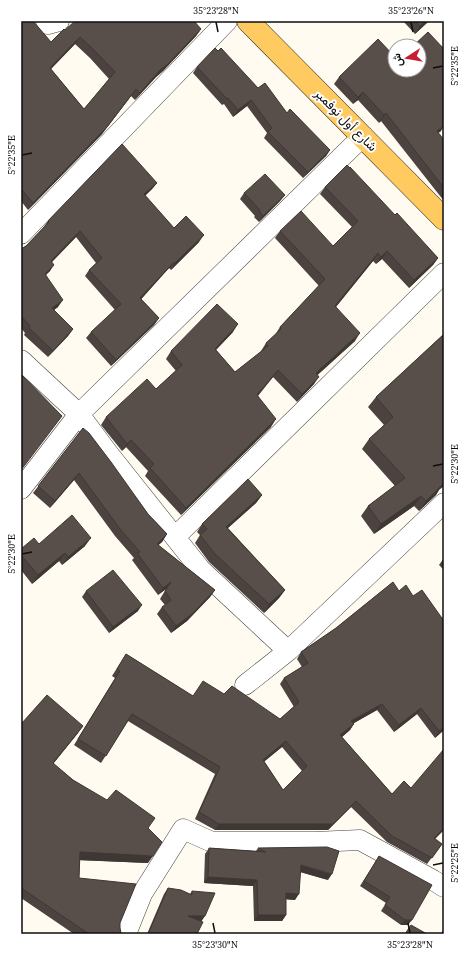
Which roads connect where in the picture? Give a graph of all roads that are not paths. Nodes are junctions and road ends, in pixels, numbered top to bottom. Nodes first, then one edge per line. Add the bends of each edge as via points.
1 (46, 21) edge
2 (59, 21) edge
3 (227, 21) edge
4 (248, 21) edge
5 (363, 136) junction
6 (444, 219) edge
7 (21, 234) edge
8 (444, 273) edge
9 (21, 360) edge
10 (79, 414) junction
11 (21, 489) edge
12 (444, 503) edge
13 (175, 537) junction
14 (288, 651) junction
15 (245, 685) dead end
16 (444, 887) edge
17 (126, 934) edge

1 - 2 street via 48,24
3 - 7 street
4 - 5 main road, شارع أول نوفمبر
5 - 6 main road, شارع أول نوفمبر
5 - 10 street
8 - 13 street
9 - 10 street
10 - 11 street
10 - 13 street
12 - 14 street
13 - 14 street via 201,570
14 - 15 street
16 - 17 street via 360,840 212,842 183,829 142,894

